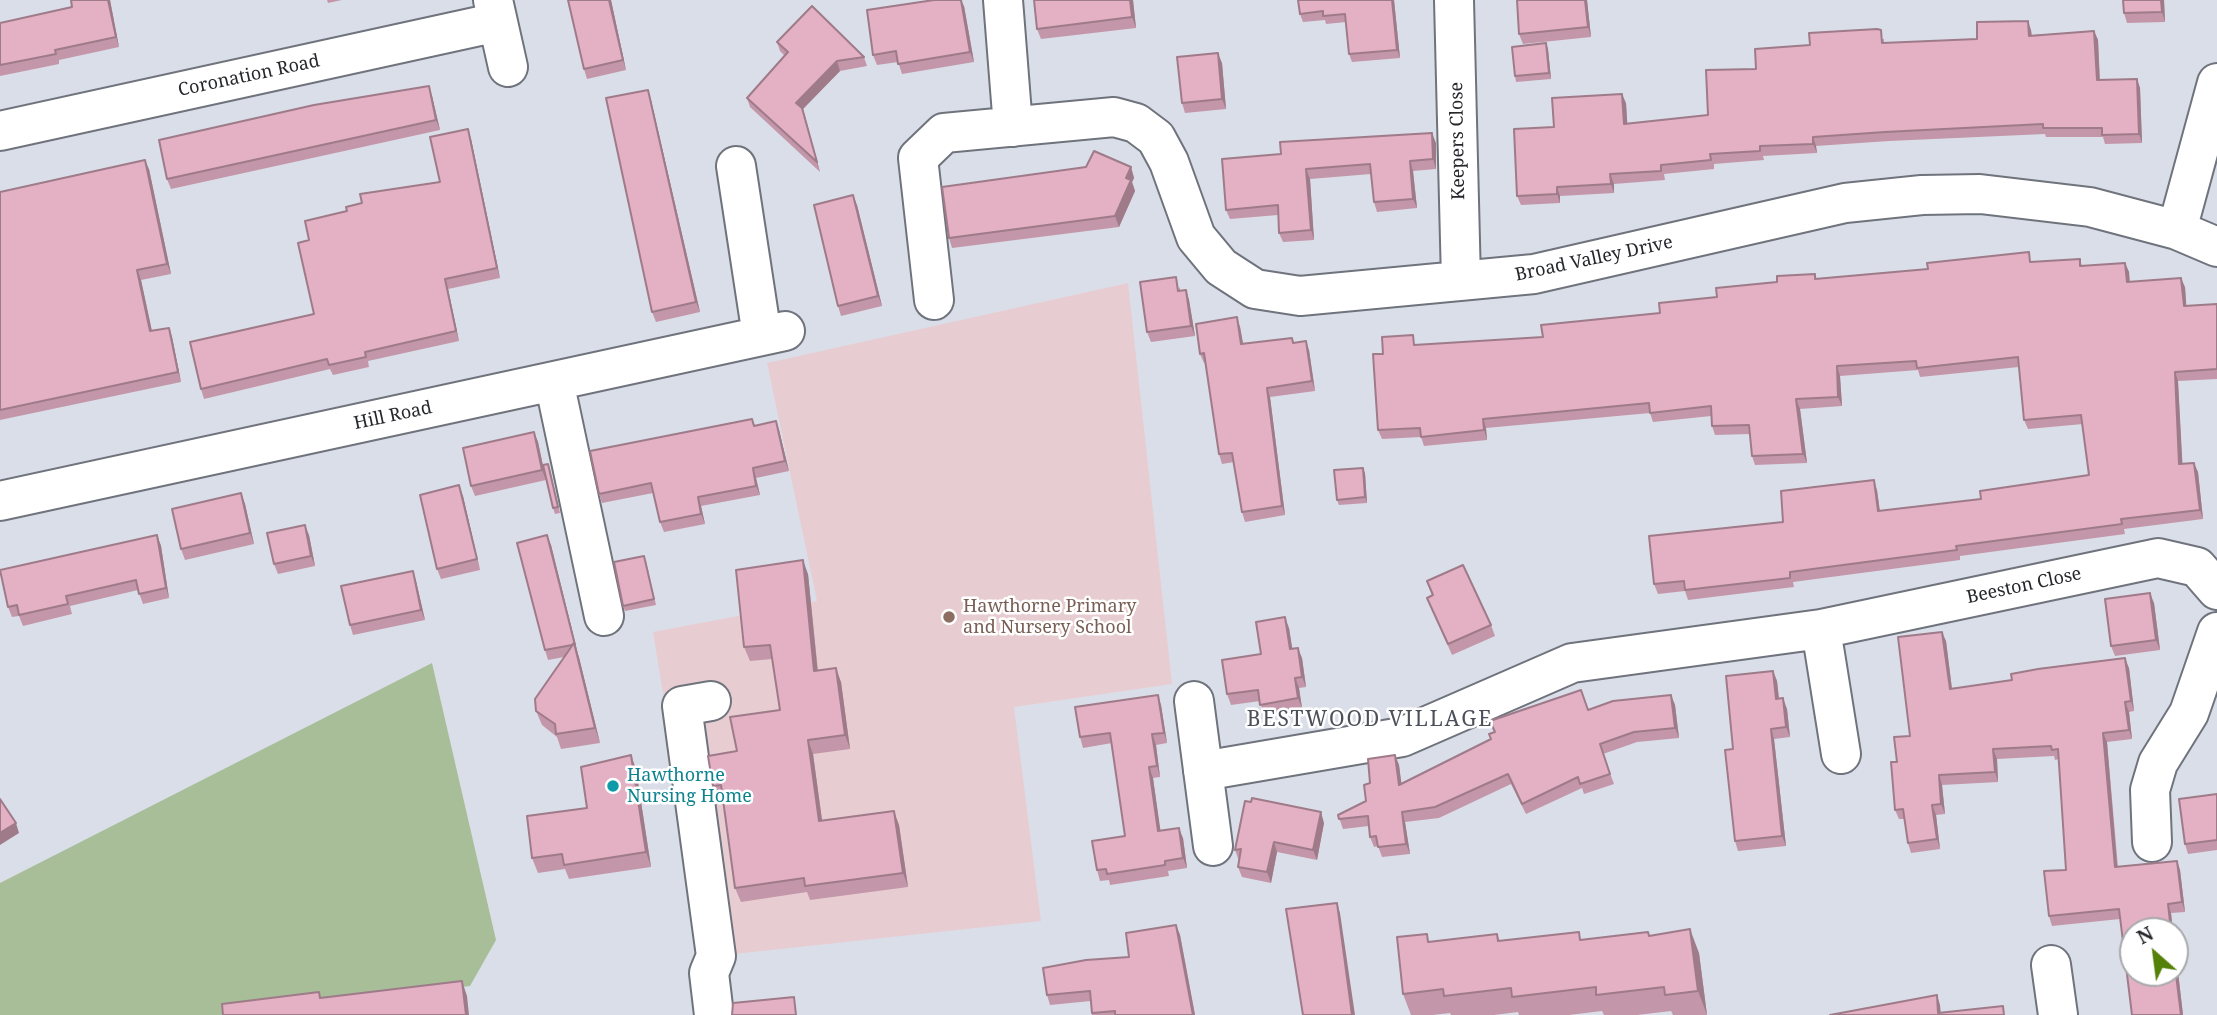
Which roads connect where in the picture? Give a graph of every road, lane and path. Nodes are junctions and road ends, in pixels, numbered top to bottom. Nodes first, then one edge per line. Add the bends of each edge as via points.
1 (1003, 0) edge
2 (1454, 0) edge
3 (496, 11) edge
4 (508, 67) dead end
5 (2217, 83) edge
6 (1013, 127) junction
7 (0, 131) edge
8 (736, 166) dead end
9 (2177, 230) junction
10 (2217, 247) edge
11 (1461, 281) junction
12 (934, 300) dead end
13 (554, 381) junction
14 (0, 501) edge
15 (2217, 590) edge
16 (604, 616) dead end
17 (1821, 629) junction
18 (2217, 632) edge
19 (711, 701) dead end
20 (1194, 701) dead end
21 (2203, 722) edge
22 (1841, 754) dead end
23 (1203, 771) junction
24 (2152, 842) dead end
25 (1213, 846) dead end
26 (2052, 965) dead end
27 (714, 1015) edge
28 (2057, 1015) edge

1 - 6 street
2 - 11 street, Keepers Close
3 - 4 street, Coronation Road
3 - 7 street, Coronation Road
5 - 9 street
6 - 11 street, Broad Valley Drive via 1114,117 1136,123 1156,138 1169,162 1196,237 1221,267 1255,289 1300,296
6 - 12 street, Broad Valley Drive via 944,133 918,158
8 - 13 street, Hill Road via 774,334
9 - 10 street, Broad Valley Drive
9 - 11 street, Broad Valley Drive via 2090,207 2041,200 1922,195 1845,204 1534,274
13 - 14 street, Hill Road
13 - 16 street
15 - 17 street, Beeston Close via 2197,567 2158,558
17 - 22 street
17 - 23 street, Beeston Close via 1556,668 1402,737
18 - 21 street
19 - 27 street via 682,706 716,956 709,973
20 - 23 street
21 - 24 street via 2158,763 2150,790
23 - 25 street
26 - 28 street

